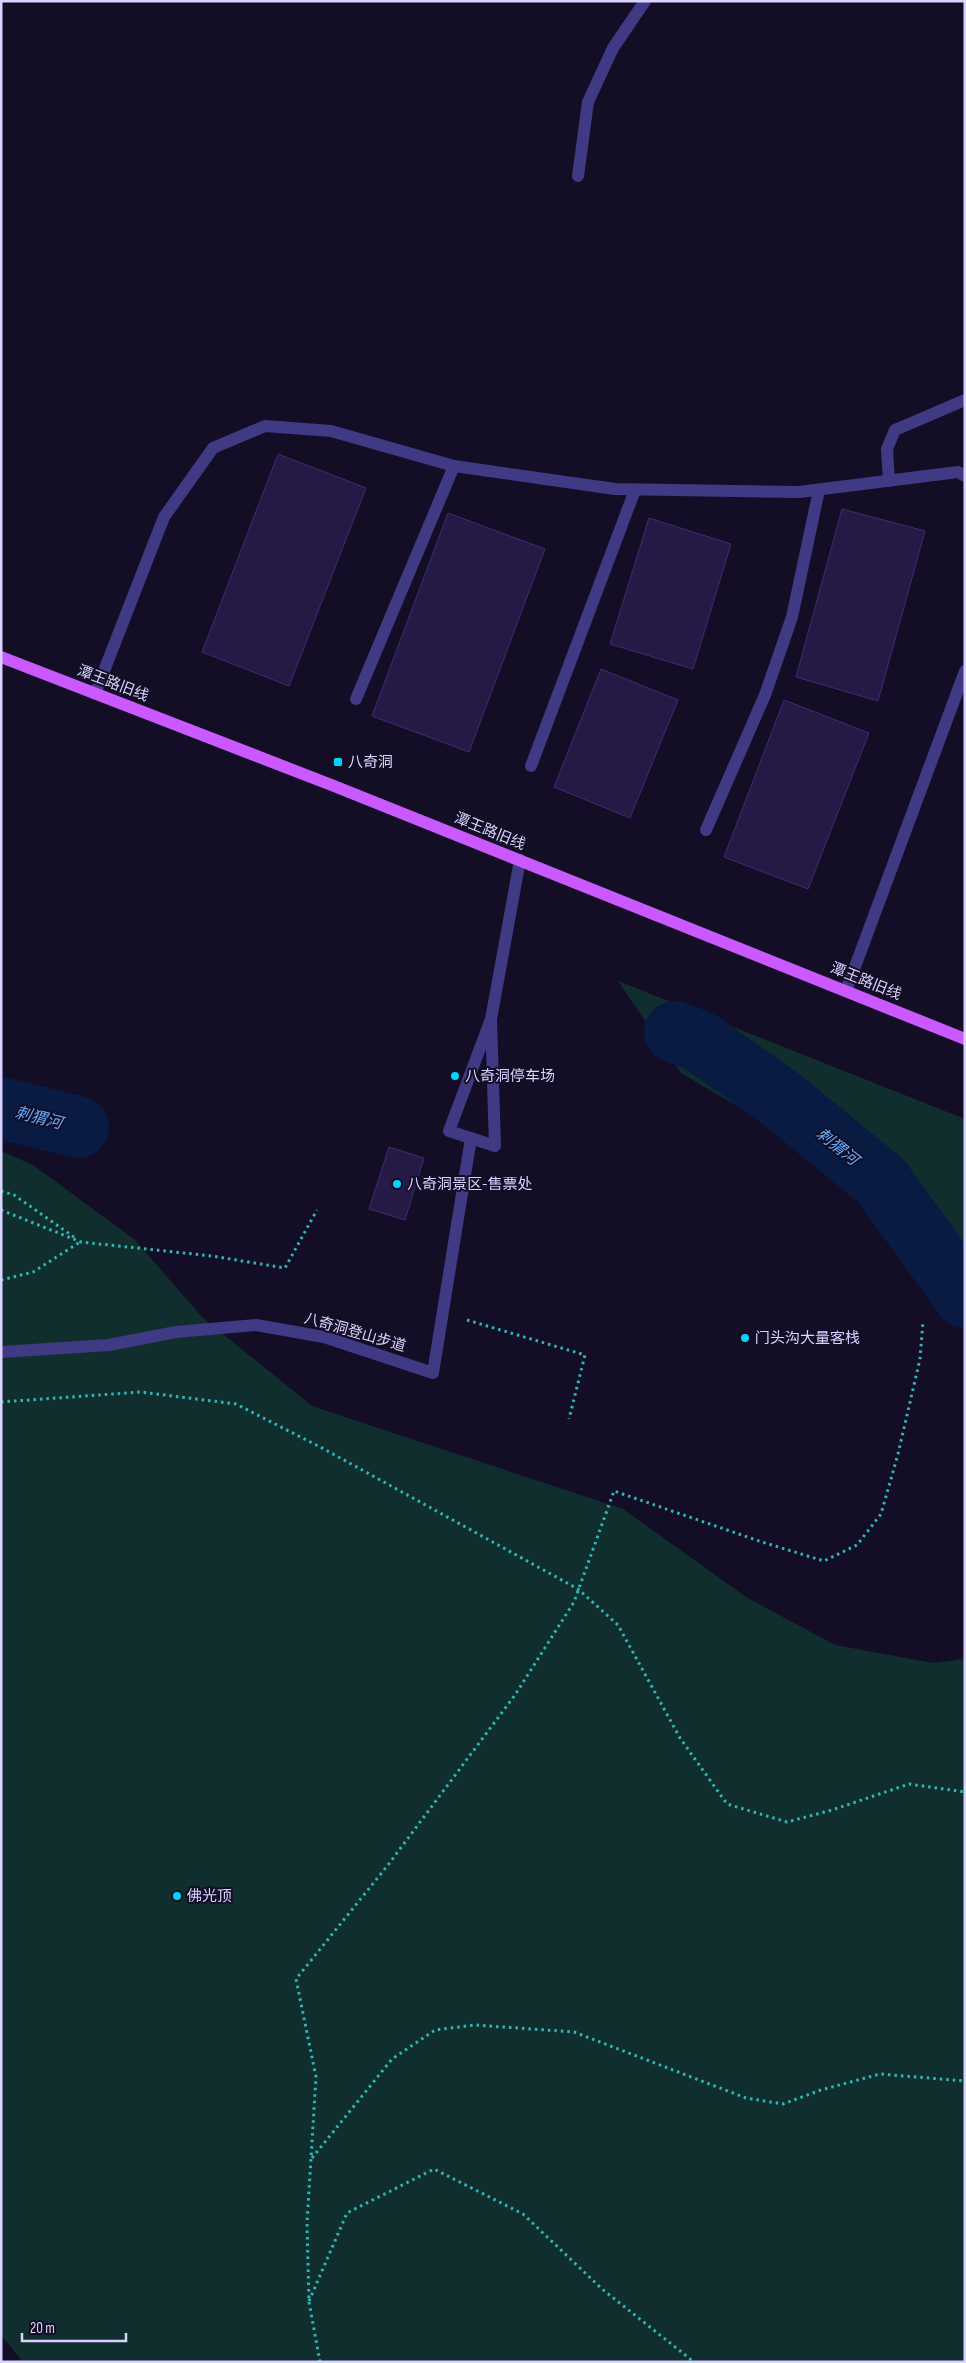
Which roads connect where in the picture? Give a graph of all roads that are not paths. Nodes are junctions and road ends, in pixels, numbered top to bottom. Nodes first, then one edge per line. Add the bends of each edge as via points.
1 (645, 1) edge
2 (578, 176) dead end
3 (965, 400) edge
4 (454, 466) junction
5 (965, 476) edge
6 (889, 481) junction
7 (635, 490) junction
8 (819, 490) junction
9 (1, 657) edge
10 (965, 671) edge
11 (95, 694) junction
12 (356, 699) dead end
13 (530, 766) dead end
14 (706, 830) dead end
15 (520, 860) junction
16 (846, 991) junction
17 (491, 1019) junction
18 (965, 1039) edge
19 (471, 1138) junction
20 (1, 1352) edge

1 - 2 street via 613,48 588,102
3 - 6 street via 895,430 887,449
4 - 7 street via 615,490
4 - 11 street via 330,431 265,426 213,448 164,517
4 - 12 street
5 - 6 street via 958,472
6 - 8 street
7 - 8 street
7 - 13 street
8 - 14 street via 792,617 765,695
9 - 11 main road, 潭王路旧线
10 - 16 street
11 - 15 main road, 潭王路旧线
15 - 16 main road, 潭王路旧线
15 - 17 street
16 - 18 main road, 潭王路旧线
17 - 19 street via 449,1131
17 - 19 street via 495,1146
19 - 20 street, 八奇洞登山步道 via 433,1373 324,1337 256,1325 176,1332 109,1346

